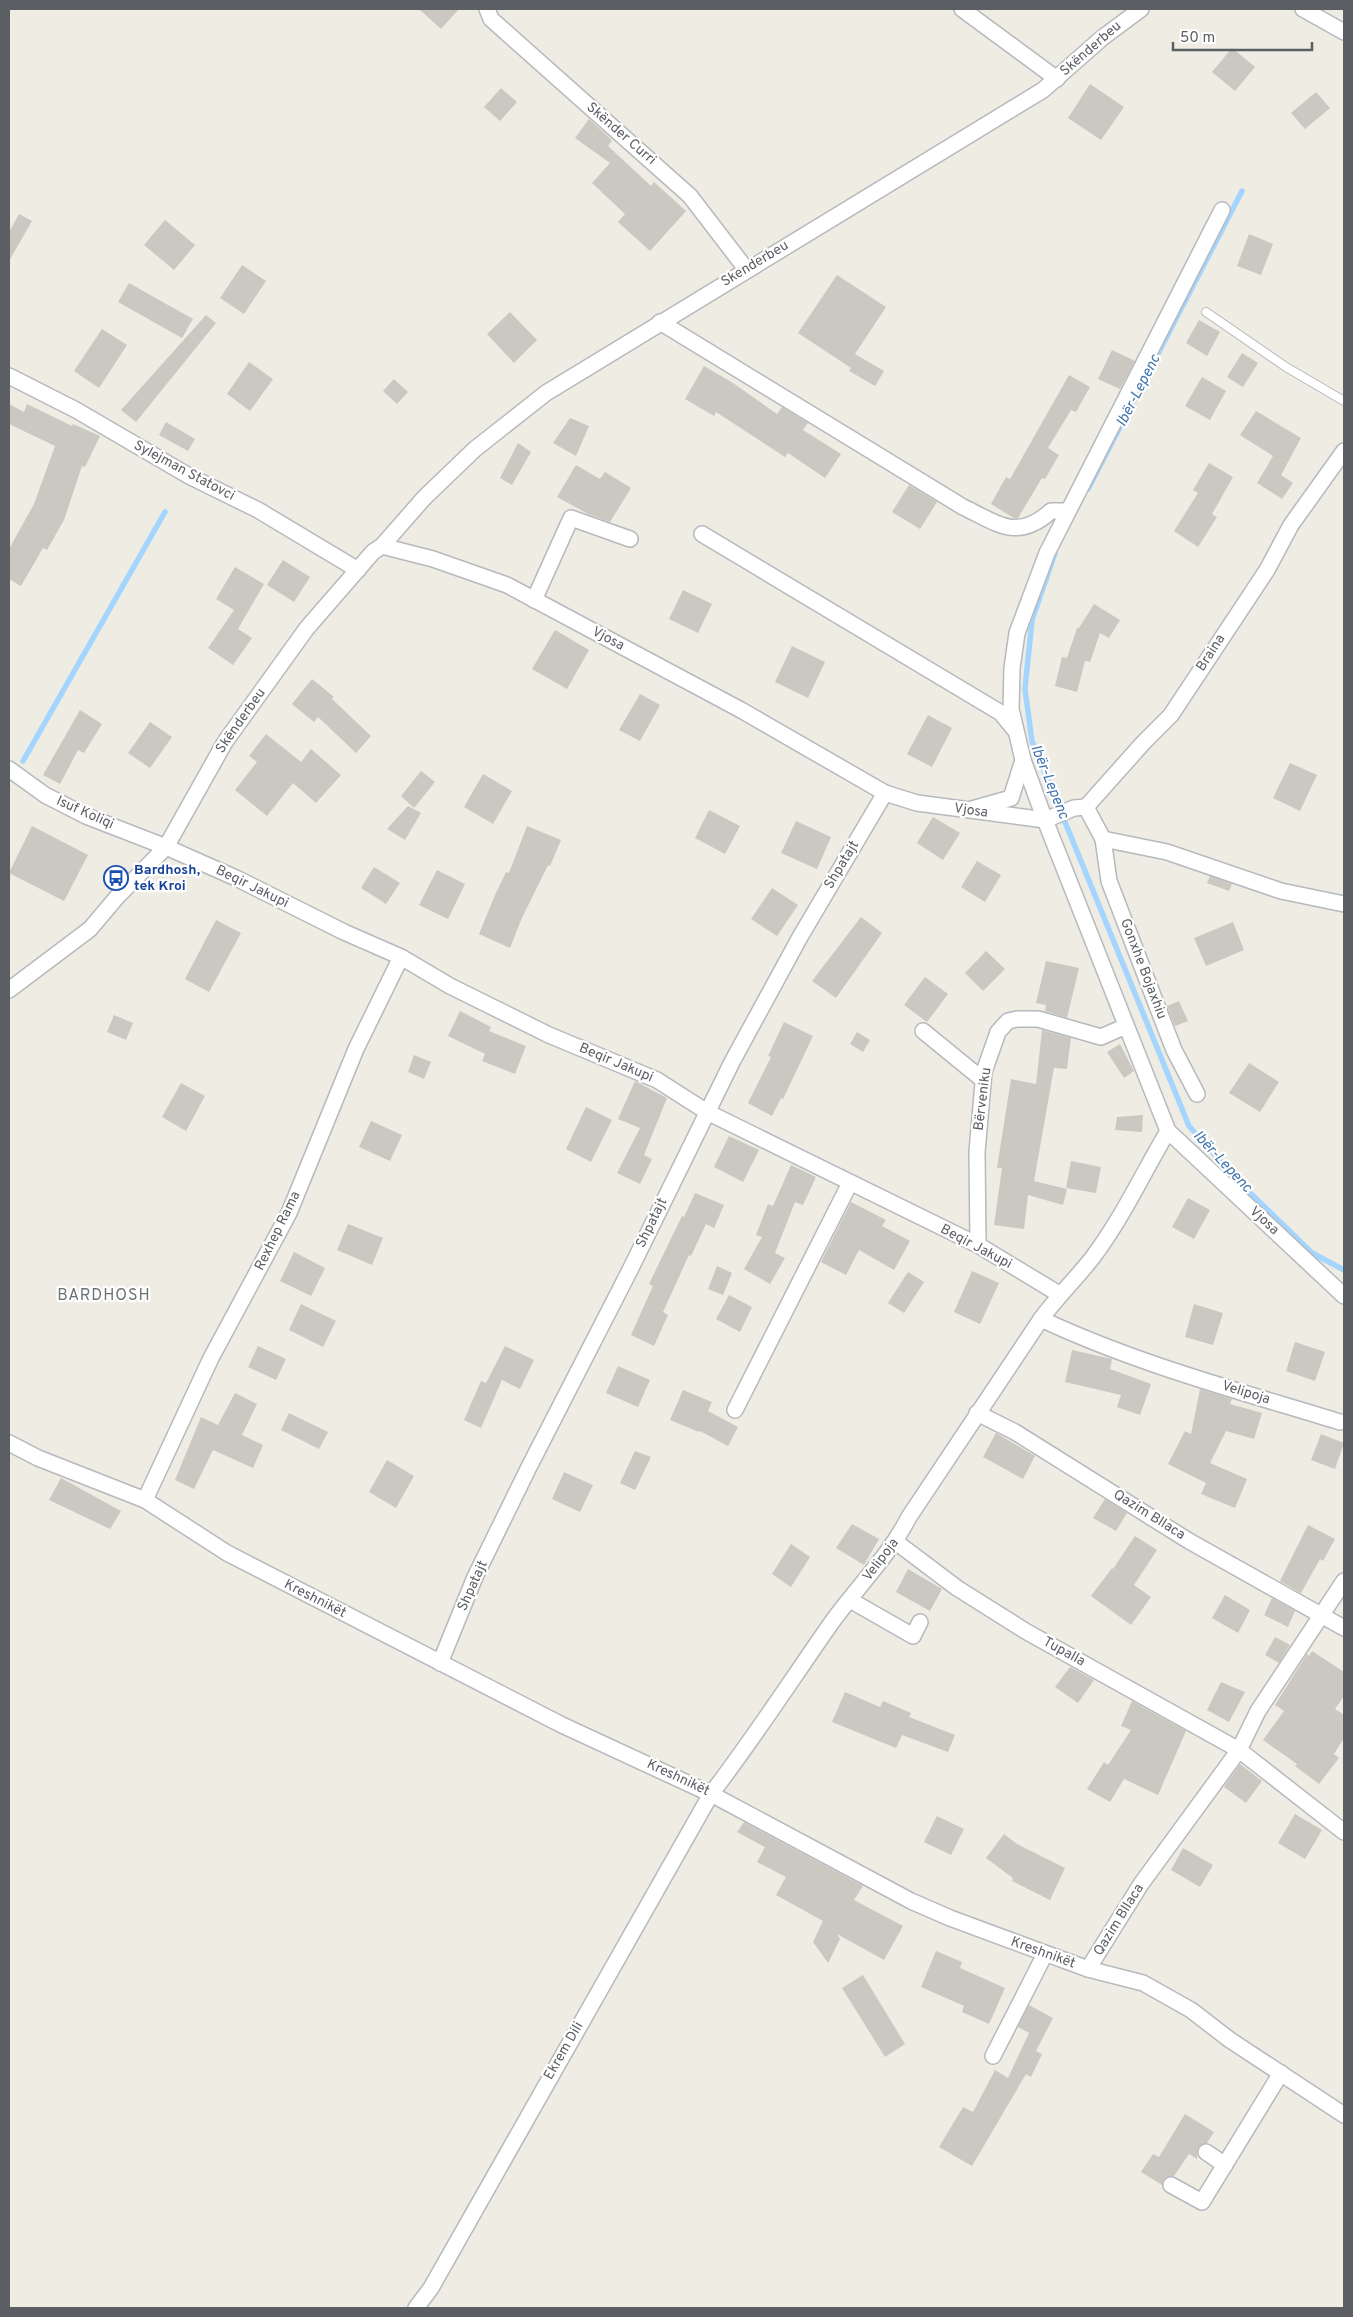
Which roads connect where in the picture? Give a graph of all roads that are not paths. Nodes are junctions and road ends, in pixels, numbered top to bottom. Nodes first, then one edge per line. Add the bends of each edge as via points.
1 (486, 9) edge
2 (962, 9) edge
3 (1141, 9) edge
4 (1303, 9) edge
5 (1344, 32) edge
6 (1057, 79) junction
7 (1043, 90) joint
8 (1222, 210) dead end
9 (746, 270) junction
10 (1206, 312) dead end
11 (660, 322) junction
12 (9, 376) edge
13 (1344, 401) edge
14 (475, 449) joint
15 (1344, 450) edge
16 (1066, 510) junction
17 (702, 534) dead end
18 (630, 539) dead end
19 (382, 546) junction
20 (358, 570) junction
21 (534, 600) junction
22 (1016, 732) junction
23 (1023, 760) junction
24 (9, 770) edge
25 (885, 793) junction
26 (1080, 808) junction
27 (966, 811) junction
28 (1044, 820) junction
29 (1103, 839) junction
30 (166, 847) junction
31 (1344, 904) edge
32 (401, 957) junction
33 (9, 990) edge
34 (1126, 1026) junction
35 (923, 1031) dead end
36 (983, 1080) junction
37 (1197, 1094) dead end
38 (707, 1112) junction
39 (1168, 1130) junction
40 (850, 1183) junction
41 (978, 1246) junction
42 (1059, 1294) junction
43 (1344, 1296) edge
44 (1041, 1319) junction
45 (735, 1410) dead end
46 (977, 1413) junction
47 (1340, 1422) dead end
48 (9, 1443) edge
49 (145, 1500) junction
50 (896, 1542) junction
51 (1344, 1581) edge
52 (850, 1600) junction
53 (1322, 1614) junction
54 (920, 1622) dead end
55 (1344, 1628) edge
56 (440, 1663) junction
57 (1239, 1750) junction
58 (711, 1794) junction
59 (1344, 1832) edge
60 (1045, 1954) junction
61 (1088, 1969) junction
62 (993, 2056) dead end
63 (1281, 2073) junction
64 (1344, 2115) edge
65 (1206, 2152) dead end
66 (1225, 2165) junction
67 (1172, 2185) dead end
68 (416, 2308) edge

1 - 9 street, Skënder Curri via 491,19 690,196
2 - 6 street
3 - 6 street, Skënderbeu via 1102,38
4 - 5 street
6 - 7 street, Skënderbeu
7 - 9 street, Skenderbeu
8 - 16 street
9 - 11 street, Skenderbeu
10 - 13 lane via 1286,367
11 - 14 street, Skenderbeu via 546,393
11 - 16 street via 963,507 1008,529 1027,525 1050,511
12 - 20 street, Sylejman Statovci via 76,410 189,476 258,510
14 - 19 street, Skënderbeu via 424,498
15 - 26 street, Braina via 1291,525 1267,570 1171,715
16 - 22 street via 1017,632 1011,709
17 - 22 street via 1001,713
18 - 21 street via 571,518
19 - 20 street, Skënderbeu
19 - 21 street, Vjosa via 433,559 507,585
20 - 30 street, Skënderbeu via 307,628 225,742
21 - 25 street, Vjosa via 741,710
22 - 23 street
23 - 27 street via 1011,798
23 - 28 street
24 - 30 street, Isuf Koliqi via 45,795 86,816
25 - 27 street, Vjosa via 917,803
25 - 38 street, Shpatajt via 800,936
26 - 28 street, Braina
26 - 29 street, Gonxhe Bojaxhiu
27 - 28 street, Vjosa
28 - 34 street, Vjosa
29 - 31 street via 1167,852 1281,891
29 - 37 street, Gonxhe Bojaxhiu via 1109,881 1174,1050
30 - 32 street, Beqir Jakupi
30 - 33 street, Skënderbeu via 117,896 90,929
32 - 38 street, Beqir Jakupi via 450,986 549,1035 657,1080
32 - 49 street, Rexhep Rama via 356,1049 289,1213 211,1358
34 - 36 street, Bërveniku via 1101,1037 1038,1019 1008,1021 998,1032
34 - 39 street, Vjosa
35 - 36 street
36 - 41 street, Bërveniku via 977,1152
38 - 40 street, Beqir Jakupi
38 - 56 street, Shpatajt via 480,1569
39 - 42 street, Velipoja via 1112,1229 1092,1258
39 - 43 street, Vjosa
40 - 41 street, Beqir Jakupi
40 - 45 street
41 - 42 street, Beqir Jakupi
42 - 44 street, Velipoja
44 - 46 street, Velipoja
44 - 47 street, Velipoja via 1090,1342 1156,1365
46 - 50 street, Velipoja
46 - 53 street, Qazim Bllaca via 1015,1432 1189,1540
48 - 49 street, Kreshnikët via 38,1458
49 - 56 street, Kreshnikët via 227,1553
50 - 52 street, Velipoja
50 - 57 street, Tupalla via 957,1588 1027,1632
51 - 53 street, Qazim Bllaca
52 - 54 street via 912,1636
52 - 58 street, Velipoja
53 - 55 street, Qazim Bllaca
53 - 57 street, Qazim Bllaca via 1258,1711
56 - 58 street, Kreshnikët
57 - 59 street
57 - 61 street, Qazim Bllaca via 1142,1884
58 - 60 street, Kreshnikët via 911,1901
58 - 68 street, Ekrem Dili via 431,2288
60 - 61 street, Kreshnikët
60 - 62 street
61 - 63 street, Kreshnikët via 1143,1983 1190,2010
63 - 64 street, Kreshnikët
63 - 66 street
65 - 66 street
66 - 67 street via 1202,2202

